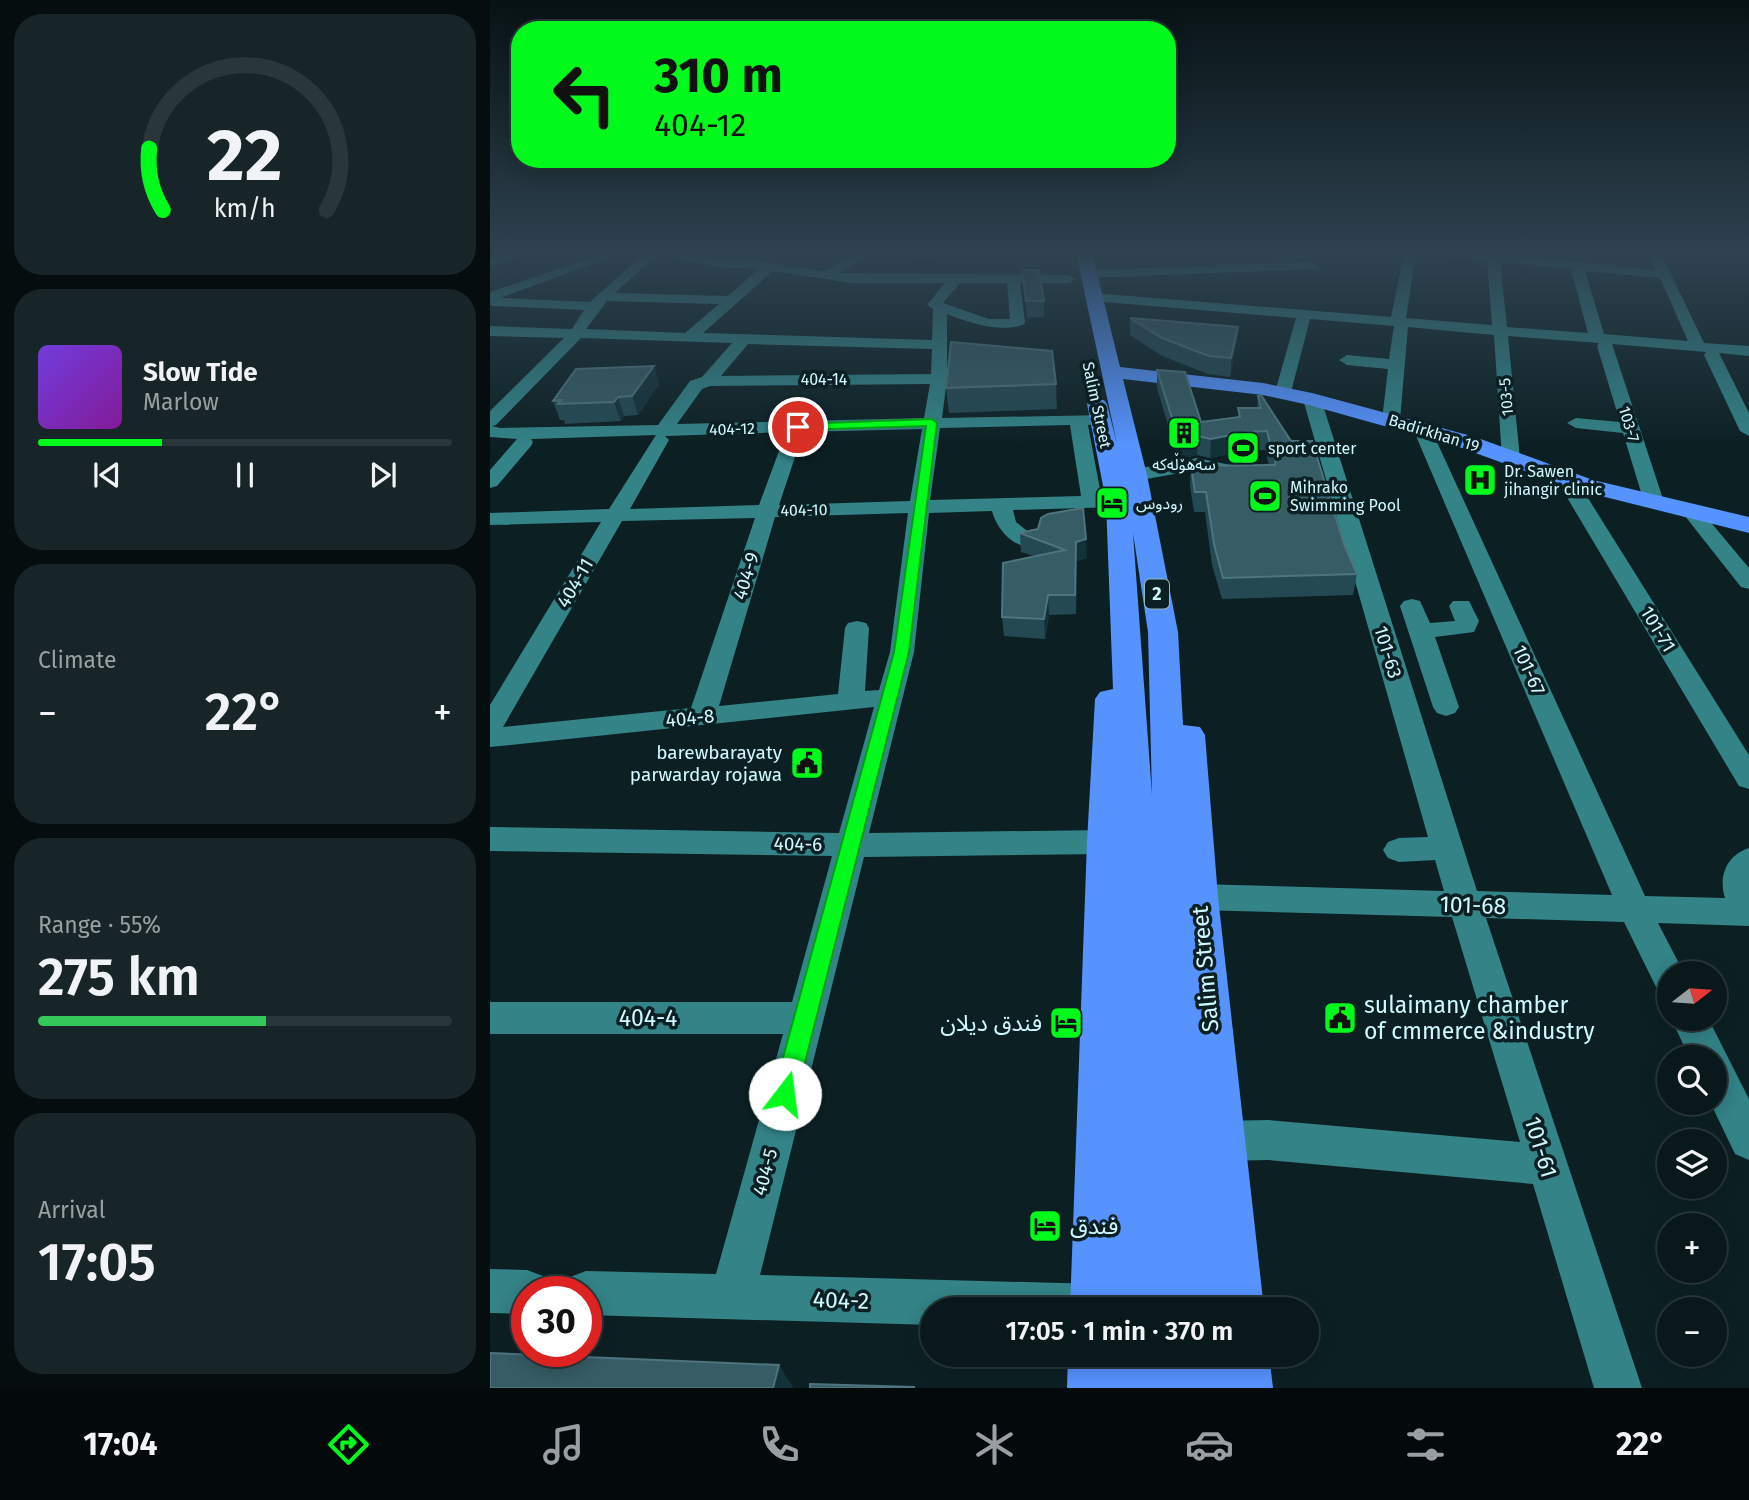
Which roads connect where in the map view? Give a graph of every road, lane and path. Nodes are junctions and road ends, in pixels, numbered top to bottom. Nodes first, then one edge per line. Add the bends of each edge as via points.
1 (588, 318) edge
2 (711, 318) edge
3 (936, 318) edge
4 (978, 318) edge
5 (1018, 318) edge
6 (1090, 318) edge
7 (1295, 318) edge
8 (1332, 318) edge
9 (1401, 318) edge
10 (1499, 318) edge
11 (1593, 318) edge
12 (1688, 318) edge
13 (1303, 319) junction
14 (1400, 324) junction
15 (497, 331) edge
16 (577, 333) junction
17 (1500, 333) junction
18 (689, 337) junction
19 (745, 338) junction
20 (814, 340) junction
21 (1601, 342) junction
22 (490, 345) edge
23 (1705, 351) junction
24 (1749, 351) edge
25 (1749, 358) edge
26 (944, 360) junction
27 (1347, 360) dead end
28 (1397, 365) junction
29 (795, 380) junction
30 (1103, 380) junction
31 (708, 381) junction
32 (1283, 392) junction
33 (1312, 399) junction
34 (1078, 419) junction
35 (1100, 419) junction
36 (1391, 420) junction
37 (490, 421) edge
38 (1576, 423) dead end
39 (931, 428) junction
40 (1631, 428) junction
41 (1422, 429) junction
42 (490, 430) edge
43 (1749, 431) edge
44 (662, 435) junction
45 (793, 436) junction
46 (524, 442) junction
47 (490, 443) edge
48 (1511, 459) junction
49 (1135, 475) junction
50 (1261, 475) edge
51 (1566, 480) junction
52 (490, 482) edge
53 (1118, 501) junction
54 (1092, 502) junction
55 (1654, 502) junction
56 (1000, 505) junction
57 (919, 507) junction
58 (766, 511) junction
59 (1691, 511) junction
60 (614, 515) junction
61 (490, 519) edge
62 (1749, 525) edge
63 (1029, 541) edge
64 (1749, 582) edge
65 (1412, 606) dead end
66 (1461, 606) dead end
67 (857, 628) dead end
68 (1422, 636) junction
69 (1144, 638) junction
70 (1385, 642) junction
71 (890, 697) junction
72 (851, 701) junction
73 (1446, 707) dead end
74 (702, 716) junction
75 (490, 727) edge
76 (490, 738) edge
77 (1749, 779) edge
78 (490, 839) edge
79 (1105, 842) junction
80 (850, 845) junction
81 (1447, 848) junction
82 (1399, 850) dead end
83 (1749, 860) edge
84 (1198, 897) junction
85 (1467, 905) junction
86 (1635, 911) junction
87 (1749, 913) edge
88 (1660, 961) edge
89 (490, 1018) edge
90 (805, 1018) junction
91 (1727, 1096) edge
92 (1749, 1140) edge
93 (1221, 1141) junction
94 (1547, 1165) junction
95 (490, 1292) edge
96 (511, 1292) edge
97 (602, 1293) edge
98 (732, 1296) junction
99 (1096, 1297) edge
100 (1144, 1297) edge
101 (1191, 1297) edge
102 (1236, 1297) edge
103 (920, 1303) edge
104 (1096, 1367) edge
105 (1144, 1367) edge
106 (1194, 1367) edge
107 (1242, 1367) edge
108 (1096, 1388) edge
109 (1144, 1388) edge
110 (1195, 1388) edge
111 (1244, 1388) edge
112 (1618, 1388) edge

1 - 16 street
2 - 18 street
3 - 26 street, 404-5
4 - 5 street via 998,324 1018,322
6 - 30 main road, Salim Street / 2
7 - 13 street
8 - 14 street
9 - 14 street
10 - 17 street
11 - 21 street
12 - 23 street
13 - 14 street
13 - 32 street
14 - 17 street
14 - 28 street
15 - 16 street
15 - 22 street
16 - 18 street
16 - 37 street
17 - 21 street
17 - 48 street, 103-5
18 - 19 street
19 - 20 street
19 - 31 street, 404-11
20 - 26 street
20 - 29 street
21 - 23 street
21 - 40 street, 103-7
23 - 24 street
23 - 25 street
23 - 43 street
26 - 29 street, 404-14
26 - 39 street, 404-5
27 - 28 street
28 - 36 street
29 - 31 street, 404-14
30 - 32 main road, Badirkhan 19
30 - 35 main road, Salim Street / 2
30 - 49 main road, Salim Street / 2
31 - 44 street, 404-11 via 696,385
32 - 33 main road, Badirkhan 19
33 - 36 main road, Badirkhan 19
33 - 70 street, 101-63
34 - 35 street, 404-12
34 - 39 street, 404-12
34 - 54 street
35 - 53 main road, Salim Street / 2
36 - 41 main road, Badirkhan 19
38 - 40 street
39 - 44 street, 404-12
39 - 45 street
39 - 57 street, 404-5
40 - 55 street, 103-7
41 - 48 main road, Badirkhan 19
41 - 86 street, 101-67
42 - 44 street, 404-12 via 498,434
44 - 45 street
44 - 46 street
44 - 60 street, 404-11
45 - 58 street, 404-9
46 - 47 street
46 - 52 street
48 - 51 main road, Badirkhan 19
49 - 50 street via 1197,464
49 - 69 main road, Salim Street / 2
51 - 55 main road, Badirkhan 19
51 - 77 street, 101-71
53 - 54 street, 404-10
53 - 69 main road, Salim Street / 2
54 - 56 street, 404-10
55 - 59 main road, Badirkhan 19
56 - 57 street, 404-10
56 - 63 street via 1006,525
57 - 58 street, 404-10
57 - 71 street, 404-5 via 902,652
58 - 60 street, 404-10
58 - 74 street, 404-9
59 - 62 main road, Badirkhan 19
59 - 64 street
60 - 61 street, 404-10
60 - 75 street, 404-11
65 - 68 street
66 - 68 street via 1465,627
67 - 72 street
68 - 70 street
68 - 73 street
69 - 79 main road, Salim Street via 1111,699
69 - 84 main road, Salim Street via 1187,728
69 - 100 main road, Salim Street / 2 via 1138,865
69 - 101 main road, Salim Street / 2
70 - 81 street, 101-63
71 - 72 street, 404-8
71 - 80 street, 404-5
72 - 74 street, 404-8
74 - 76 street, 404-8
78 - 80 street, 404-6
79 - 80 street, 404-6
79 - 99 main road, Salim Street
80 - 90 street, 404-5
81 - 82 street
81 - 85 street, 101-63
83 - 87 street, 101-68 via 1737,878
84 - 85 street, 101-68
84 - 93 main road, Salim Street
85 - 86 street, 101-68
85 - 94 street, 101-61
86 - 87 street, 101-68
86 - 88 street, 101-67
89 - 90 street, 404-4
90 - 98 street, 404-5
91 - 92 street
93 - 94 street via 1268,1140
93 - 102 main road, Salim Street
94 - 112 street, 101-61
95 - 96 street
97 - 98 street, 404-2
98 - 103 street, 404-2
104 - 108 main road, Salim Street
105 - 109 main road
106 - 110 main road
107 - 111 main road

